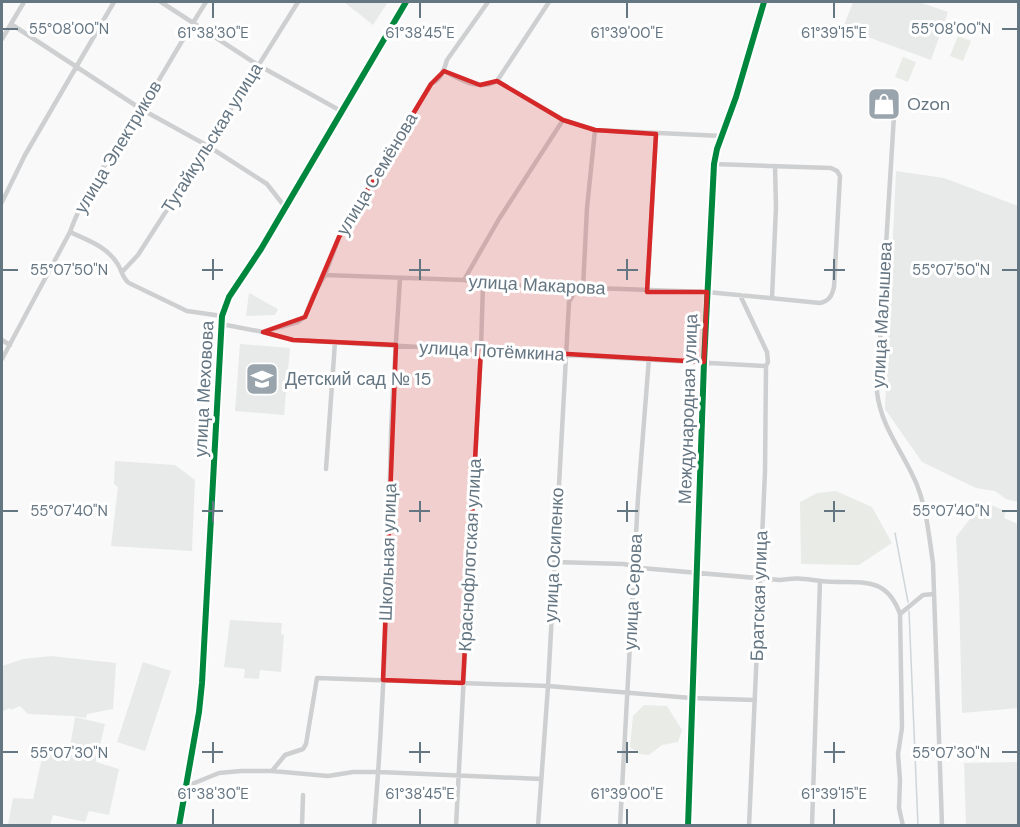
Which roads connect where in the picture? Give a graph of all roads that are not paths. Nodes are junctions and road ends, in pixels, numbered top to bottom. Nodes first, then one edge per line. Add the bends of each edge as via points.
1 (24, 2) edge
2 (114, 2) edge
3 (161, 2) edge
4 (206, 2) edge
5 (298, 2) edge
6 (406, 2) edge
7 (488, 2) edge
8 (549, 2) edge
9 (764, 2) edge
10 (193, 22) junction
11 (11, 24) junction
12 (2, 39) edge
13 (258, 65) junction
14 (75, 67) junction
15 (444, 71) junction
16 (497, 81) junction
17 (895, 99) dead end
18 (141, 109) junction
19 (341, 111) junction
20 (563, 120) junction
21 (595, 130) junction
22 (656, 134) junction
23 (722, 135) junction
24 (208, 146) junction
25 (714, 164) junction
26 (775, 166) junction
27 (2, 202) edge
28 (285, 207) junction
29 (70, 232) junction
30 (122, 272) junction
31 (325, 275) junction
32 (400, 278) junction
33 (464, 280) junction
34 (483, 284) junction
35 (580, 288) junction
36 (647, 291) junction
37 (707, 292) junction
38 (740, 295) junction
39 (772, 298) junction
40 (221, 320) junction
41 (263, 332) junction
42 (2, 340) edge
43 (335, 342) junction
44 (10, 345) junction
45 (396, 345) junction
46 (482, 350) junction
47 (566, 355) junction
48 (649, 358) junction
49 (2, 360) edge
50 (704, 362) junction
51 (766, 366) junction
52 (326, 469) dead end
53 (554, 562) junction
54 (634, 567) junction
55 (696, 572) junction
56 (759, 578) junction
57 (820, 581) junction
58 (934, 594) junction
59 (900, 614) junction
60 (383, 680) junction
61 (463, 683) junction
62 (548, 686) junction
63 (628, 692) junction
64 (691, 698) junction
65 (755, 700) junction
66 (272, 771) junction
67 (378, 772) junction
68 (458, 775) junction
69 (541, 779) junction
70 (187, 786) junction
71 (303, 795) dead end
72 (179, 825) edge
73 (302, 825) edge
74 (374, 825) edge
75 (456, 825) edge
76 (538, 825) edge
77 (620, 825) edge
78 (688, 825) edge
79 (749, 825) edge
80 (812, 825) edge
81 (903, 825) edge
82 (942, 825) edge

1 - 11 street
2 - 14 street
3 - 10 street
4 - 10 street, улица Электриков
5 - 13 street, Тугайкульская улица
6 - 19 street, улица Меховова
7 - 15 street, улица Семёнова via 447,60
8 - 16 street
9 - 23 street, Международная улица
10 - 13 street
10 - 18 street, улица Электриков
11 - 12 street
11 - 14 street
13 - 19 street
13 - 24 street, Тугайкульская улица
14 - 18 street
14 - 27 street
15 - 16 street via 480,85
15 - 31 street, улица Семёнова via 431,84 339,237
16 - 20 street
17 - 58 street, улица Малышева via 877,392 882,418 917,485 924,507
18 - 24 street
18 - 29 street, улица Электриков via 90,188
19 - 28 street, улица Меховова
20 - 21 street
20 - 33 street
21 - 22 street
21 - 35 street, улица Осипенко
22 - 23 street
22 - 36 street
23 - 25 street, Международная улица
24 - 28 street via 267,184
24 - 30 street, Тугайкульская улица via 138,255
25 - 26 street
25 - 37 street, Международная улица
26 - 39 street
26 - 39 street, улица Макарова via 831,168 840,176 831,297 820,303
28 - 40 street, улица Меховова via 229,297
29 - 30 street, улица Потёмкина via 104,249
29 - 44 street, улица Электриков
30 - 40 street, улица Потёмкина via 129,283 176,307
31 - 32 street, улица Макарова
31 - 41 street, улица Семёнова via 305,317
32 - 33 street, улица Макарова
32 - 45 street, Школьная улица
33 - 34 street, улица Макарова
34 - 35 street, улица Макарова
34 - 46 street, Краснофлотская улица
35 - 36 street, улица Макарова
35 - 47 street, улица Осипенко via 569,302
36 - 37 street, улица Макарова
37 - 38 street, улица Макарова
37 - 50 street, Международная улица
38 - 39 street, улица Макарова
38 - 51 street, Братская улица via 767,352
40 - 41 street, улица Потёмкина
40 - 70 street, улица Меховова via 202,683
41 - 43 street, улица Потёмкина via 292,340
42 - 44 street
43 - 45 street, улица Потёмкина
43 - 52 street
44 - 49 street, улица Электриков
45 - 46 street, улица Потёмкина
45 - 60 street, Школьная улица
46 - 47 street, улица Потёмкина
46 - 61 street, Краснофлотская улица
47 - 48 street, улица Потёмкина
47 - 53 street, улица Осипенко
48 - 50 street, улица Потёмкина
48 - 54 street, улица Серова
50 - 51 street, улица Потёмкина
50 - 55 street, Международная улица
51 - 56 street, Братская улица
53 - 54 street
53 - 62 street, улица Осипенко
54 - 55 street
54 - 63 street, улица Серова
55 - 56 street
55 - 64 street, Международная улица
56 - 57 street
56 - 65 street, Братская улица
57 - 59 street via 868,582 883,588 895,599
57 - 80 street
58 - 59 street via 924,595
58 - 82 street, улица Малышева
59 - 81 street via 902,728 898,808
60 - 61 street
60 - 66 street via 317,678 306,744 303,749 285,755
60 - 67 street, Школьная улица
61 - 62 street
61 - 68 street, Краснофлотская улица
62 - 63 street
62 - 69 street, улица Осипенко
63 - 64 street
63 - 77 street, улица Серова
64 - 65 street
64 - 78 street, Международная улица
65 - 79 street, Братская улица
66 - 67 street via 328,776
66 - 70 street via 219,773
67 - 68 street
67 - 74 street, Школьная улица
68 - 69 street
68 - 75 street, Краснофлотская улица
69 - 76 street, улица Осипенко
70 - 72 street, улица Меховова
71 - 73 street

